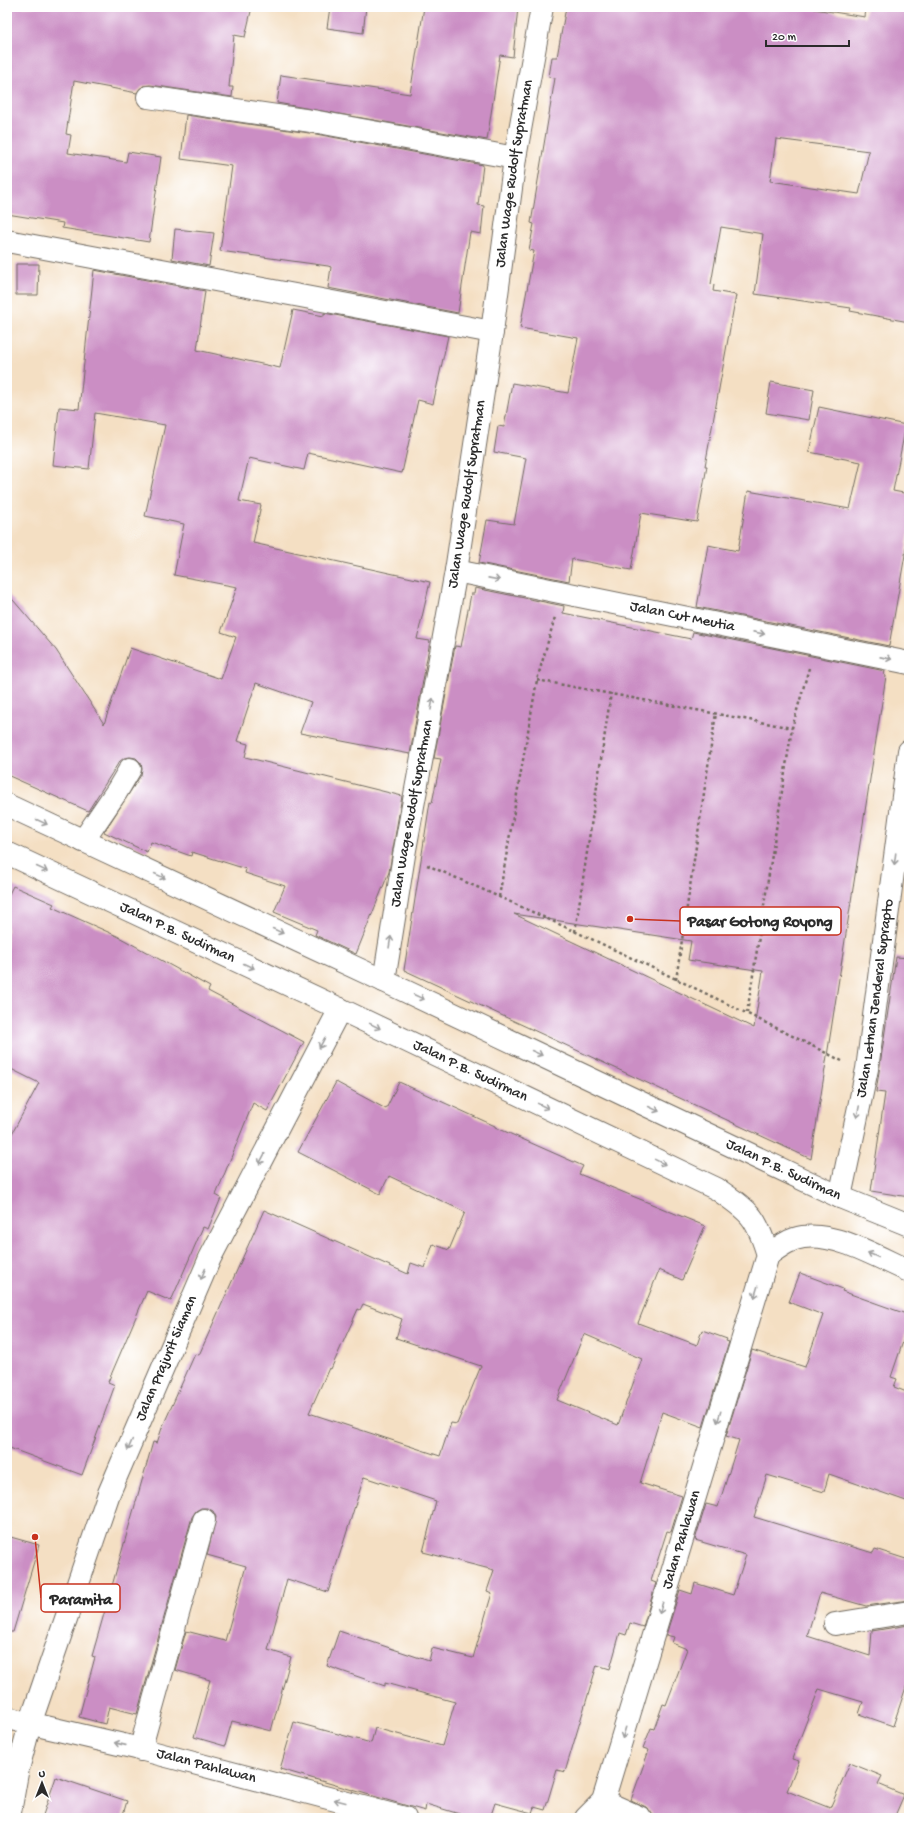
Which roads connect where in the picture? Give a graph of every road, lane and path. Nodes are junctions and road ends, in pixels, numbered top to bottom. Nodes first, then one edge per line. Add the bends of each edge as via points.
1 (542, 7) edge
2 (148, 97) dead end
3 (515, 158) junction
4 (7, 241) edge
5 (492, 332) junction
6 (456, 571) junction
7 (555, 614) dead end
8 (909, 663) edge
9 (809, 666) dead end
10 (537, 680) junction
11 (611, 694) junction
12 (716, 713) junction
13 (792, 728) junction
14 (909, 751) edge
15 (130, 769) dead end
16 (7, 805) edge
17 (83, 840) junction
18 (7, 853) edge
19 (420, 862) dead end
20 (499, 897) junction
21 (574, 932) junction
22 (676, 980) junction
23 (384, 981) junction
24 (340, 1009) junction
25 (747, 1013) junction
26 (843, 1053) dead end
27 (842, 1061) junction
28 (841, 1069) dead end
29 (840, 1197) junction
30 (909, 1226) edge
31 (768, 1255) junction
32 (909, 1271) edge
33 (204, 1520) dead end
34 (909, 1612) edge
35 (835, 1624) dead end
36 (7, 1718) edge
37 (30, 1724) junction
38 (142, 1750) junction
39 (603, 1801) junction
40 (9, 1818) edge
41 (405, 1818) edge
42 (586, 1818) edge
43 (640, 1818) edge

1 - 3 street, Jalan Wage Rudolf Supratman
2 - 3 street via 318,122
3 - 5 street, Jalan Wage Rudolf Supratman
4 - 5 street
5 - 6 street, Jalan Wage Rudolf Supratman
6 -> 8 street, Jalan Cut Meutia
23 -> 6 street, Jalan Wage Rudolf Supratman via 404,855
7 - 10 path
9 - 13 path
10 - 11 path
10 - 20 path
11 - 12 path
11 - 21 path
12 - 13 path
12 - 22 path
13 - 25 path
14 -> 29 street, Jalan Letnan Jenderal Suprapto via 867,1069
15 - 17 street
16 -> 17 street, Jalan P.B. Sudirman
17 -> 23 street, Jalan P.B. Sudirman
18 -> 24 street, Jalan P.B. Sudirman
19 - 20 path
20 - 21 path
21 - 22 path
22 - 25 path
23 -> 29 street, Jalan P.B. Sudirman
24 -> 31 street, Jalan P.B. Sudirman via 717,1189 752,1215
24 -> 37 street, Jalan Prajurit Siaman via 207,1265 109,1493
25 - 27 path
26 - 27 path
27 - 28 path
29 - 30 street, Jalan P.B. Sudirman
32 -> 31 street via 824,1236 802,1237 787,1242
31 -> 39 street, Jalan Pahlawan
33 - 38 street
34 - 35 street
36 - 37 street, Jalan Pahlawan
38 -> 37 street, Jalan Pahlawan
37 - 40 street, Jalan Prajurit Siaman via 17,1773
41 -> 38 street, Jalan Pahlawan
39 - 42 street, Jalan Pahlawan
39 - 43 street

